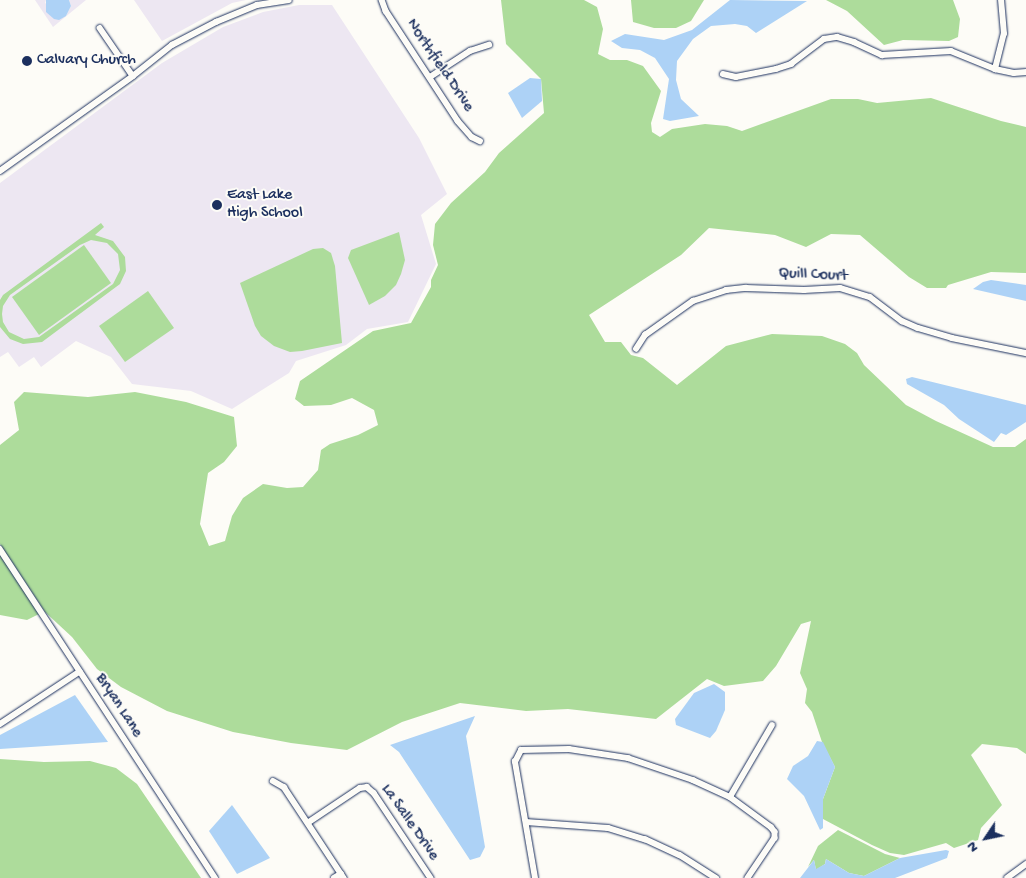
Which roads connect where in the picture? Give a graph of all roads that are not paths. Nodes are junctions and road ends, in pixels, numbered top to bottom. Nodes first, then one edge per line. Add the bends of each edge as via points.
1 (251, 0) edge
2 (289, 0) edge
3 (382, 0) edge
4 (1001, 0) edge
5 (257, 3) edge
6 (100, 28) dead end
7 (488, 45) dead end
8 (995, 69) junction
9 (1026, 72) edge
10 (723, 74) dead end
11 (133, 76) junction
12 (430, 77) junction
13 (480, 141) dead end
14 (0, 171) edge
15 (636, 349) dead end
16 (1026, 353) edge
17 (0, 549) edge
18 (80, 672) junction
19 (0, 724) edge
20 (772, 726) dead end
21 (273, 780) dead end
22 (730, 797) junction
23 (308, 822) junction
24 (526, 822) junction
25 (1025, 867) edge
26 (342, 876) edge
27 (215, 878) edge
28 (334, 878) edge
29 (431, 878) edge
30 (535, 878) edge
31 (716, 878) edge
32 (748, 878) edge
33 (1007, 878) edge

1 - 5 street
2 - 5 street
3 - 12 street, Northfield Drive
4 - 8 street via 1004,34
5 - 11 street via 172,45
6 - 11 street
7 - 12 street via 470,51
8 - 9 street via 1014,74
8 - 10 street via 951,51 882,55 837,37 824,39 790,64 776,69 736,77
11 - 14 street
12 - 13 street, Northfield Drive via 458,121
15 - 16 street, Quill Court via 645,335 692,301 726,290 840,288 870,297 902,321 918,328
17 - 18 street, Bryan Lane
18 - 19 street
18 - 27 street, Bryan Lane
20 - 22 street
21 - 23 street via 284,786
22 - 24 street via 693,780 628,758 569,749 521,750 515,762
22 - 32 street via 771,827 775,838
23 - 26 street
23 - 29 street, La Salle Drive via 366,787 374,793
24 - 30 street
24 - 31 street via 608,828 645,839 680,855
25 - 33 street
26 - 28 street

